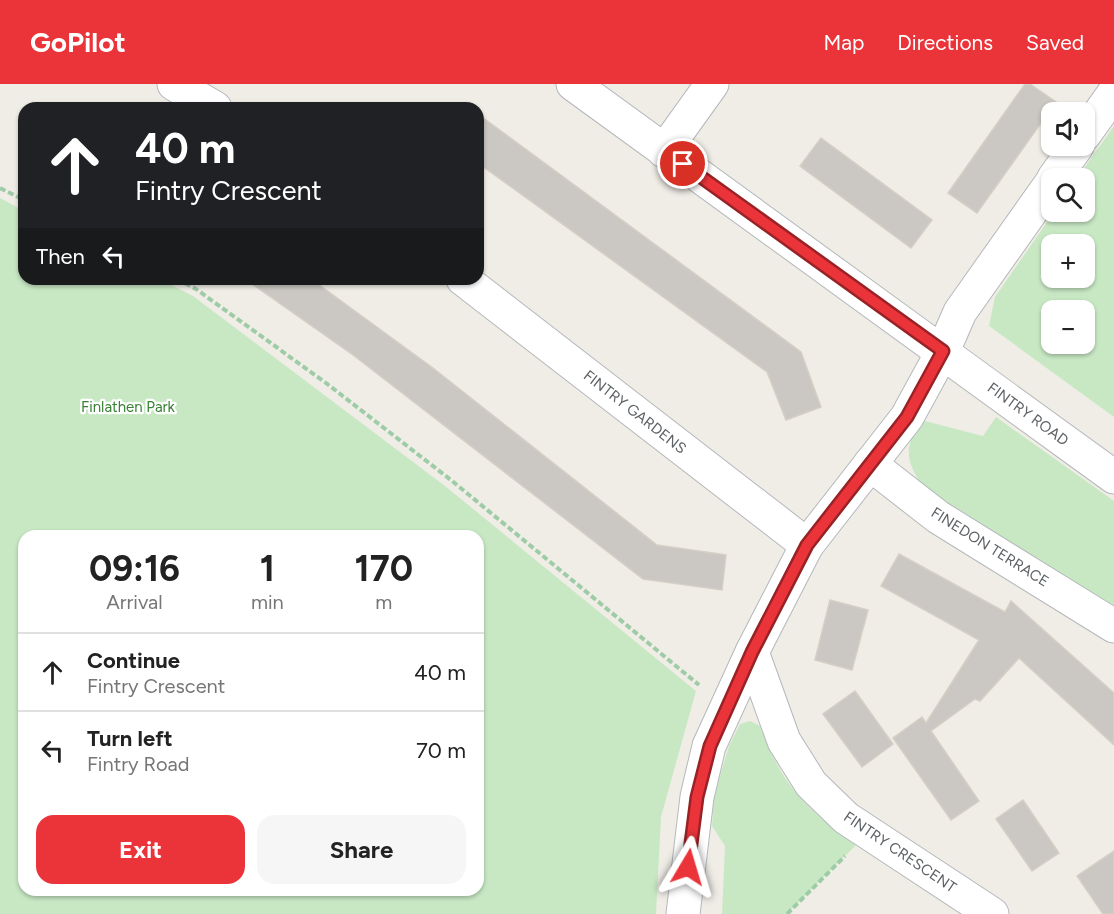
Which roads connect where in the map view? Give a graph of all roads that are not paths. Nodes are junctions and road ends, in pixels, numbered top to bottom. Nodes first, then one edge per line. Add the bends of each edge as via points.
1 (174, 84) edge
2 (573, 84) edge
3 (712, 84) edge
4 (1114, 93) edge
5 (205, 102) edge
6 (1095, 120) edge
7 (664, 151) junction
8 (1041, 197) edge
9 (471, 285) edge
10 (943, 351) junction
11 (870, 464) junction
12 (1114, 477) edge
13 (807, 545) junction
14 (1114, 626) edge
15 (752, 652) junction
16 (683, 914) edge
17 (992, 914) edge

1 - 5 street
2 - 7 street, FINTRY ROAD
3 - 7 street
4 - 6 street
7 - 10 street, FINTRY ROAD
8 - 10 street via 960,312
9 - 13 street, FINTRY GARDENS
10 - 11 street via 907,417
10 - 12 street, FINTRY ROAD
11 - 13 street
11 - 14 street, FINEDON TERRACE via 938,517
13 - 15 street
15 - 16 street via 710,746 697,797
15 - 17 street, FINTRY CRESCENT via 784,741 811,784 846,818

